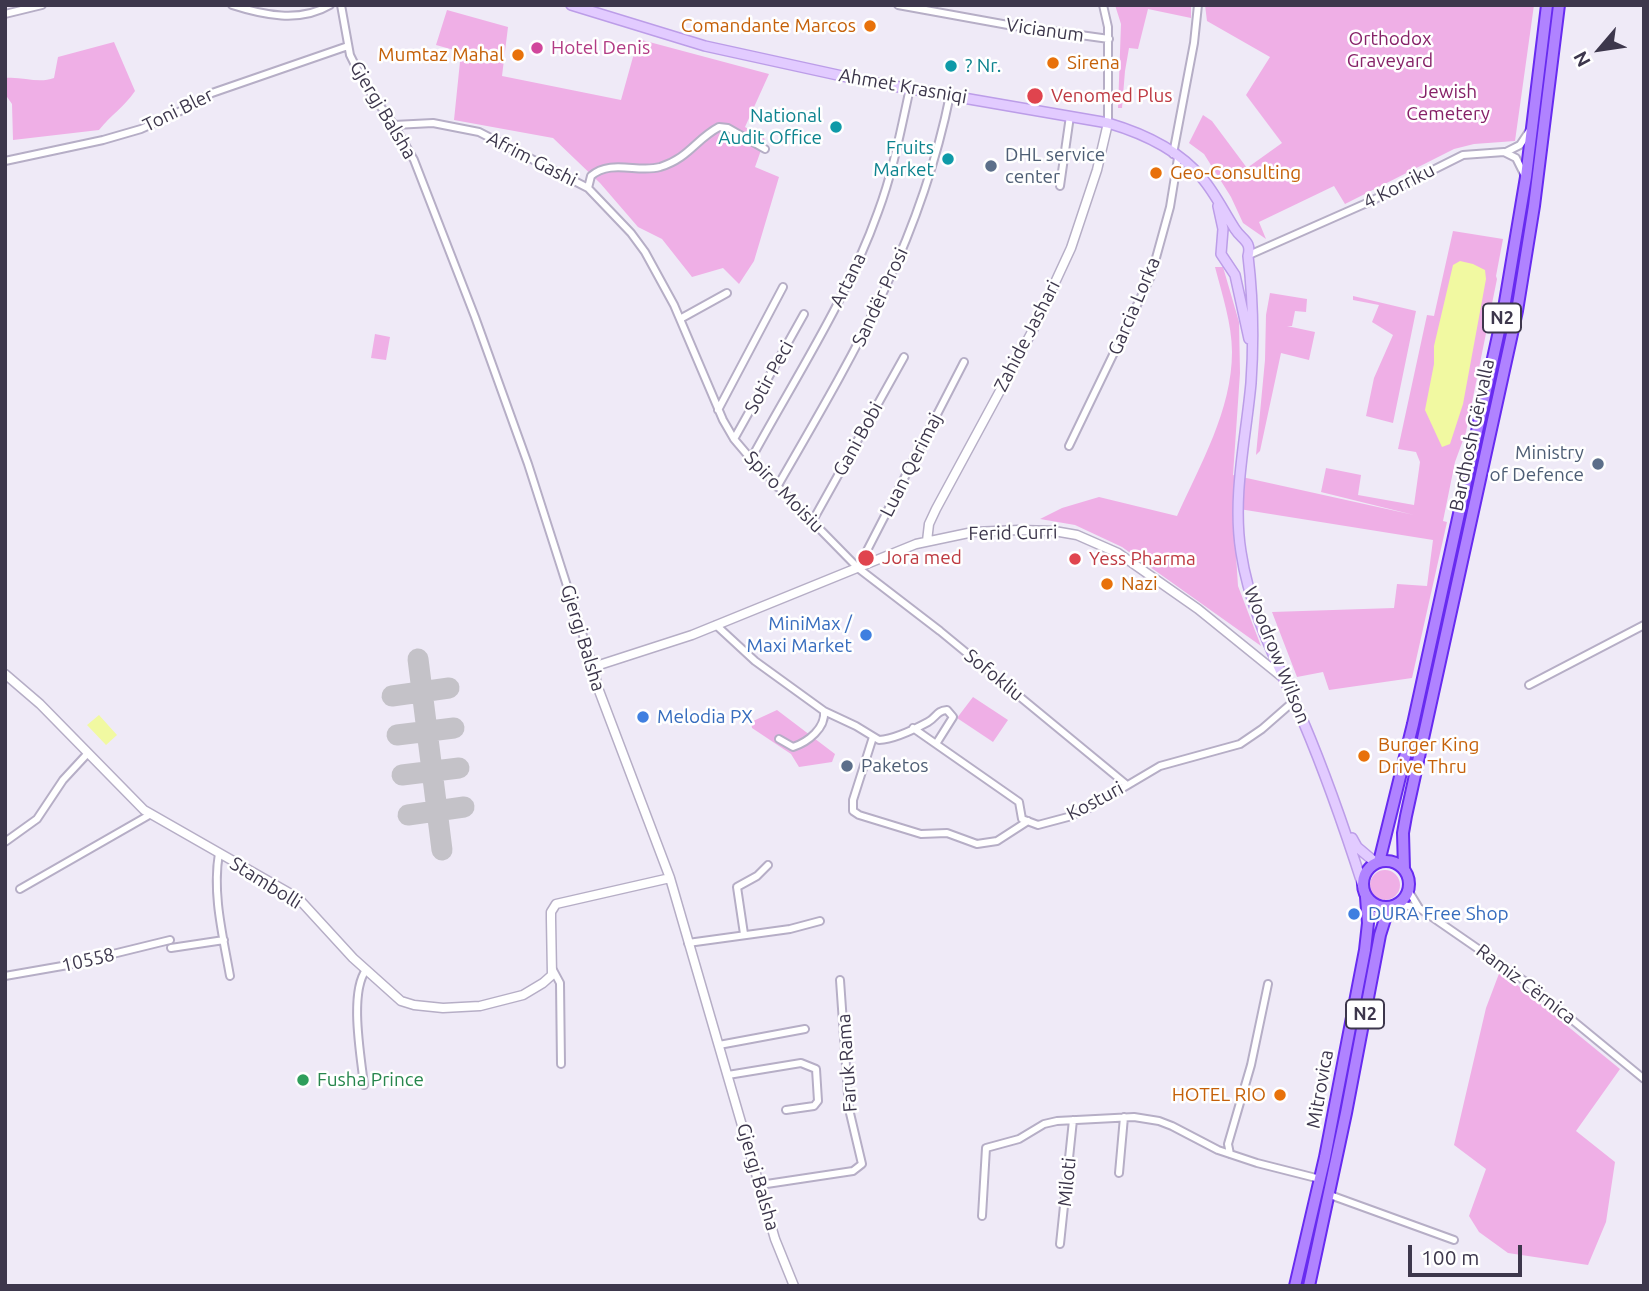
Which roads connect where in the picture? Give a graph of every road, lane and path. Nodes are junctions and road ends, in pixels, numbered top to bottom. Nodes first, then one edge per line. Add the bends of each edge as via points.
1 (42, 5) edge
2 (232, 5) edge
3 (330, 5) edge
4 (341, 5) edge
5 (571, 5) edge
6 (898, 5) edge
7 (1103, 5) edge
8 (1198, 5) edge
9 (1547, 5) edge
10 (1559, 5) edge
11 (34, 6) edge
12 (5, 14) edge
13 (1109, 39) junction
14 (348, 46) junction
15 (910, 88) junction
16 (950, 94) junction
17 (1070, 116) junction
18 (1108, 123) junction
19 (394, 125) junction
20 (1532, 128) junction
21 (765, 149) dead end
22 (1504, 152) junction
23 (1176, 156) junction
24 (5, 161) edge
25 (1526, 177) junction
26 (1060, 186) dead end
27 (588, 188) junction
28 (1215, 197) junction
29 (1243, 237) junction
30 (1223, 240) junction
31 (1266, 247) junction
32 (1248, 255) junction
33 (1227, 262) junction
34 (783, 287) dead end
35 (727, 293) dead end
36 (804, 314) dead end
37 (680, 319) junction
38 (1252, 354) junction
39 (904, 357) dead end
40 (964, 362) dead end
41 (718, 410) junction
42 (734, 439) junction
43 (1069, 446) dead end
44 (751, 459) junction
45 (777, 486) junction
46 (812, 522) junction
47 (927, 541) junction
48 (858, 568) junction
49 (716, 625) junction
50 (1644, 625) edge
51 (593, 667) junction
52 (5, 674) edge
53 (1284, 679) junction
54 (1529, 685) dead end
55 (1294, 701) junction
56 (824, 711) junction
57 (914, 728) junction
58 (873, 737) junction
59 (779, 739) dead end
60 (936, 744) junction
61 (88, 753) junction
62 (1127, 785) junction
63 (151, 814) junction
64 (1028, 821) junction
65 (1344, 825) junction
66 (5, 842) edge
67 (219, 853) junction
68 (1378, 862) junction
69 (768, 865) dead end
70 (1404, 869) junction
71 (670, 878) junction
72 (20, 889) dead end
73 (1408, 890) junction
74 (1365, 891) junction
75 (1396, 905) junction
76 (1419, 908) junction
77 (820, 920) dead end
78 (744, 934) junction
79 (170, 940) dead end
80 (224, 940) junction
81 (688, 943) junction
82 (171, 948) dead end
83 (366, 970) junction
84 (553, 970) junction
85 (5, 976) edge
86 (230, 976) dead end
87 (840, 980) dead end
88 (1268, 984) dead end
89 (805, 1029) dead end
90 (719, 1045) junction
91 (561, 1064) dead end
92 (728, 1075) junction
93 (1644, 1079) edge
94 (364, 1085) dead end
95 (786, 1110) dead end
96 (1124, 1117) junction
97 (1073, 1120) junction
98 (1230, 1154) junction
99 (1119, 1173) dead end
100 (1321, 1179) junction
101 (760, 1185) junction
102 (1330, 1195) junction
103 (982, 1216) dead end
104 (1454, 1240) dead end
105 (1060, 1244) dead end
106 (794, 1286) edge
107 (1295, 1286) edge
108 (1309, 1286) edge

1 - 11 street
2 - 3 street via 278,16
4 - 14 street, Gjergj Balsha
5 - 15 main road, Ahmet Krasniqi via 705,46
6 - 13 street, Vicianum
7 - 13 street
8 - 23 street, Garcia Lorka
9 - 20 highway, Bardhosh Gërvalla / N2
10 - 70 highway, Bardhosh Gërvalla / N2 via 1517,311 1406,816
11 - 12 street
13 - 18 street
14 - 19 street, Gjergj Balsha via 365,85
14 - 24 street, Toni Bler via 212,93 141,129
15 - 16 main road, Ahmet Krasniqi
15 - 44 street, Artana via 869,235
16 - 17 main road, Ahmet Krasniqi
16 - 45 street, Sandër Prosi via 933,170 898,264 873,318
17 - 18 main road, Ahmet Krasniqi
17 - 26 street
18 - 23 main road, Ahmet Krasniqi via 1140,134
18 - 47 street, Zahide Jashari via 1071,248 936,509
19 - 27 street, Afrim Gashi via 433,123 479,132
19 - 51 street, Gjergj Balsha via 420,175 514,423
20 - 22 street via 1516,148
20 - 25 highway, Bardhosh Gërvalla / N2
21 - 27 street, Afrim Gashi via 719,127 674,161 648,169 608,168 591,176
22 - 25 street via 1516,158
22 - 31 street, 4 Korriku via 1455,158
23 - 28 main road, Ahmet Krasniqi via 1202,177
23 - 43 street, Garcia Lorka via 1170,207 1151,275
25 - 68 highway, Bardhosh Gërvalla / N2 via 1504,308 1413,724
27 - 37 street, Spiro Moisiu via 638,242
28 - 29 main road, Ahmet Krasniqi
28 - 30 main road, Ahmet Krasniqi
29 - 30 main road via 1230,235
29 - 31 street
29 - 32 main road, Ahmet Krasniqi via 1250,247
30 - 33 main road via 1220,249
31 - 32 street, 4 Korriku
32 - 33 main road via 1236,264
32 - 38 main road, Ahmet Krasniqi
33 - 38 main road via 1238,287
34 - 41 street
35 - 37 street
36 - 42 street, Sotir Peci
37 - 41 street, Spiro Moisiu
38 - 53 main road, Woodrow Wilson via 1239,503 1241,550 1251,597
39 - 46 street, Gani Bobi
40 - 48 street, Luan Qerimaj
41 - 42 street, Spiro Moisiu
42 - 44 street, Spiro Moisiu
44 - 45 street, Spiro Moisiu
45 - 46 street, Spiro Moisiu
46 - 48 street, Spiro Moisiu
47 - 48 street, Ferid Curri
47 - 53 street, Ferid Curri via 1019,530 1065,532 1089,539 1168,586
48 - 49 street, Ferid Curri
48 - 62 street, Sofokliu
49 - 51 street, Ferid Curri
49 - 56 street via 755,661
50 - 54 street
51 - 71 street, Gjergj Balsha
52 - 61 street, Stambolli
53 - 55 main road, Woodrow Wilson
55 - 62 street, Kosturi via 1240,744 1160,766
55 - 65 main road, Woodrow Wilson
56 - 58 street
56 - 59 street via 823,723 812,737 793,747
57 - 58 street via 886,740
57 - 60 street
57 - 60 street via 933,719 938,711 952,713
58 - 64 street via 853,811 921,834 947,833 977,844 996,841
60 - 64 street via 1019,802 1022,818
61 - 63 street, Stambolli
61 - 66 street via 37,819
62 - 64 street, Kosturi via 1068,817 1038,825
63 - 67 street, Stambolli
63 - 72 street
65 - 68 main road via 1357,847
65 - 74 main road
67 - 80 street via 216,886
67 - 83 street, Stambolli via 298,898
68 - 70 highway via 1392,862
68 - 74 highway, N2 via 1366,872
69 - 78 street via 737,887
70 - 73 highway, N2
71 - 81 street, Gjergj Balsha
71 - 84 street via 556,904 551,912
73 - 75 highway, N2
73 - 76 street, Ramiz Cërnica
74 - 75 highway via 1378,906
74 - 100 highway, Mitrovica / N2 via 1366,941
75 - 76 street
75 - 102 highway, Mitrovica / N2 via 1380,935
76 - 93 street, Ramiz Cërnica via 1526,982
77 - 78 street
78 - 81 street
79 - 85 street, 10558
80 - 82 street
80 - 86 street
81 - 90 street, Gjergj Balsha
83 - 84 street, Stambolli via 401,1001 443,1008 480,1006 523,995 550,978
83 - 94 street via 360,981 358,1012
84 - 91 street via 560,983
87 - 101 street, Faruk Rama via 849,1109 862,1164 853,1171
88 - 98 street via 1228,1144
89 - 90 street
90 - 92 street, Gjergj Balsha
92 - 95 street via 801,1063 816,1069 818,1101 814,1106
92 - 101 street, Gjergj Balsha
96 - 97 street
96 - 98 street via 1159,1121
96 - 99 street
97 - 103 street via 1044,1125 1019,1139 986,1148
97 - 105 street, Miloti
98 - 100 street
100 - 107 highway, Mitrovica / N2
101 - 106 street, Gjergj Balsha
102 - 104 street
102 - 108 highway, Mitrovica / N2

